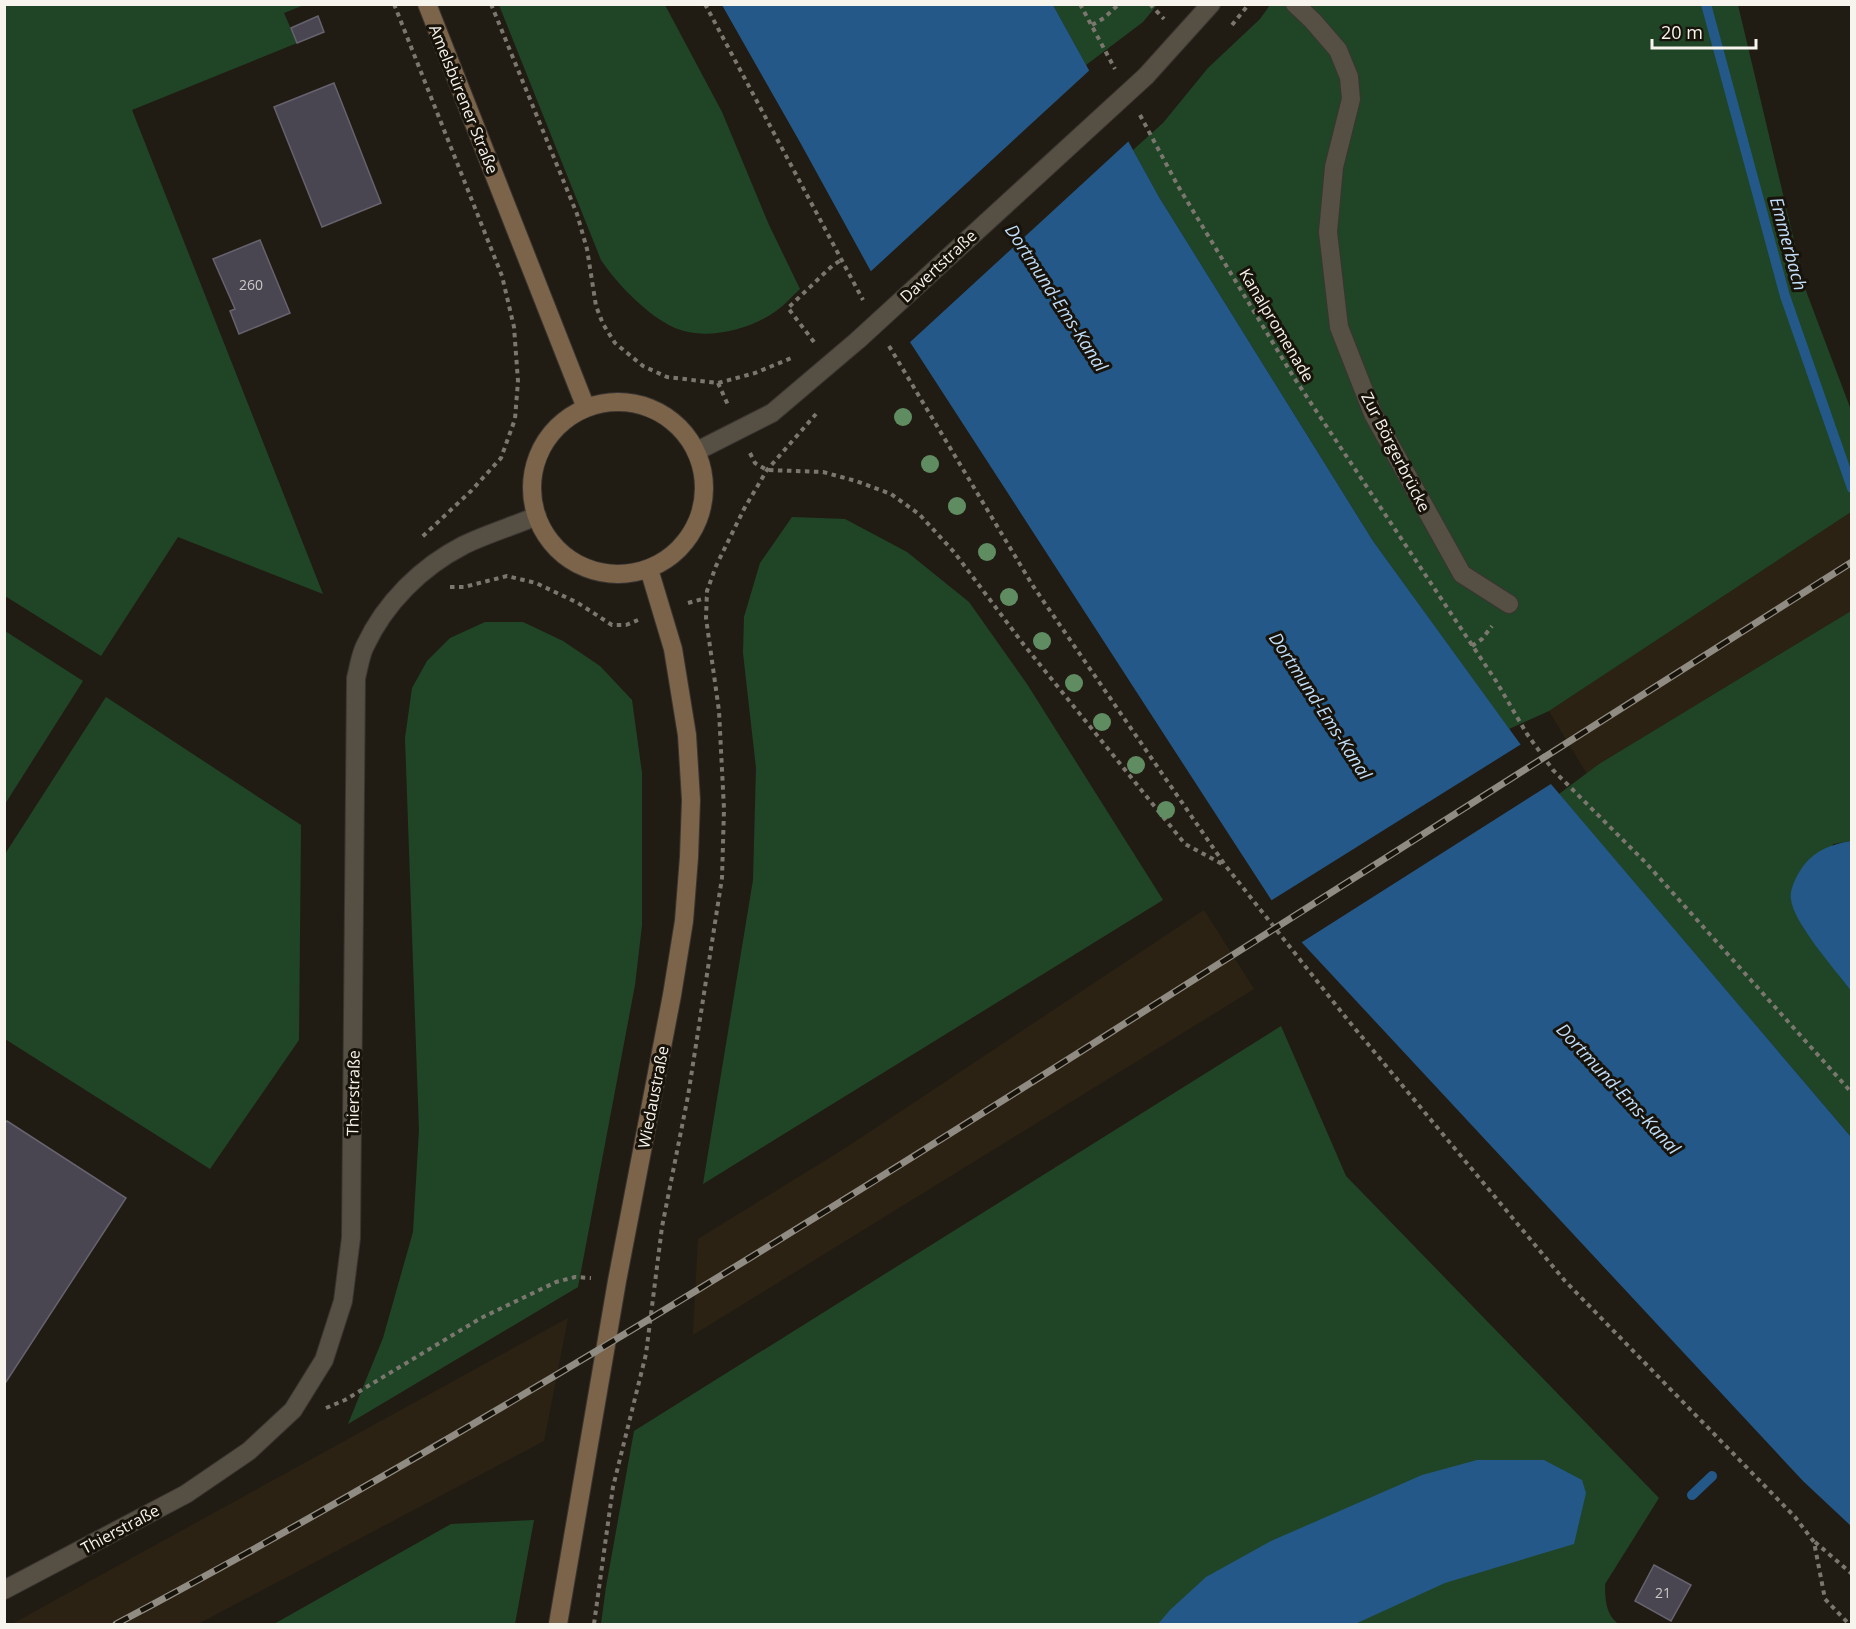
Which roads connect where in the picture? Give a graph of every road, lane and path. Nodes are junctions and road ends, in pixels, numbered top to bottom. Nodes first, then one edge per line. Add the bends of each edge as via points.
1 (394, 4) edge
2 (427, 4) edge
3 (491, 4) edge
4 (705, 4) edge
5 (1080, 4) edge
6 (1119, 4) edge
7 (1150, 4) edge
8 (1211, 4) edge
9 (1249, 4) edge
10 (1295, 4) edge
11 (1165, 20) dead end
12 (1233, 23) dead end
13 (1092, 25) junction
14 (1119, 75) dead end
15 (1135, 106) dead end
16 (842, 260) junction
17 (864, 303) dead end
18 (814, 342) dead end
19 (888, 344) dead end
20 (792, 358) dead end
21 (586, 408) junction
22 (820, 409) dead end
23 (697, 452) junction
24 (767, 470) junction
25 (471, 491) dead end
26 (537, 516) junction
27 (649, 568) junction
28 (408, 584) junction
29 (1509, 604) dead end
30 (661, 610) junction
31 (1225, 866) junction
32 (1851, 1093) edge
33 (617, 1281) junction
34 (293, 1410) junction
35 (1814, 1542) junction
36 (1851, 1574) edge
37 (4, 1590) edge
38 (558, 1624) edge
39 (1849, 1624) edge

1 - 25 path via 502,276 514,327 518,381 515,419 501,458
2 - 21 main road, Amelsbürener Straße
3 - 20 path via 577,214 596,306 615,343 643,366 667,377 718,383
4 - 16 path
5 - 13 path
6 - 13 path
7 - 11 path
8 - 23 street, Davertstraße, bridge via 1146,75 858,340 772,413
9 - 12 path
10 - 29 street, Zur Börgerbrücke via 1338,50 1351,99 1334,167 1328,232 1339,327 1373,414 1462,574
13 - 14 path
15 - 32 path, Kanalpromenade via 1178,186 1293,376 1553,770 1646,863
16 - 17 path
16 - 18 path via 788,308
19 - 31 path via 1033,586
21 - 23 main road via 625,402 645,406 682,431
21 - 26 main road via 562,423 545,442 535,465 532,490
22 - 24 path
23 - 27 main road via 704,477 703,504 693,532 673,555
24 - 30 path via 716,566 706,598
24 - 31 path via 824,472 856,481 891,494 919,514 954,552 1185,844
26 - 27 main road via 548,538 586,568 628,574
26 - 28 street, Thierstraße via 463,545
27 - 30 main road, Wiedaustraße
28 - 30 path via 464,587 507,576 536,583 612,625 626,625
28 - 34 street, Thierstraße via 363,648 356,678 351,1238 344,1301 324,1360
30 - 33 main road, Wiedaustraße via 673,649 687,735 689,857 672,995
31 - 35 path via 1565,1281 1795,1517
33 - 34 path via 575,1277 556,1282 481,1318 345,1400 319,1411
33 - 38 main road, Wiedaustraße
34 - 37 street, Thierstraße via 249,1451 186,1494
35 - 36 path
35 - 39 path via 1825,1599

